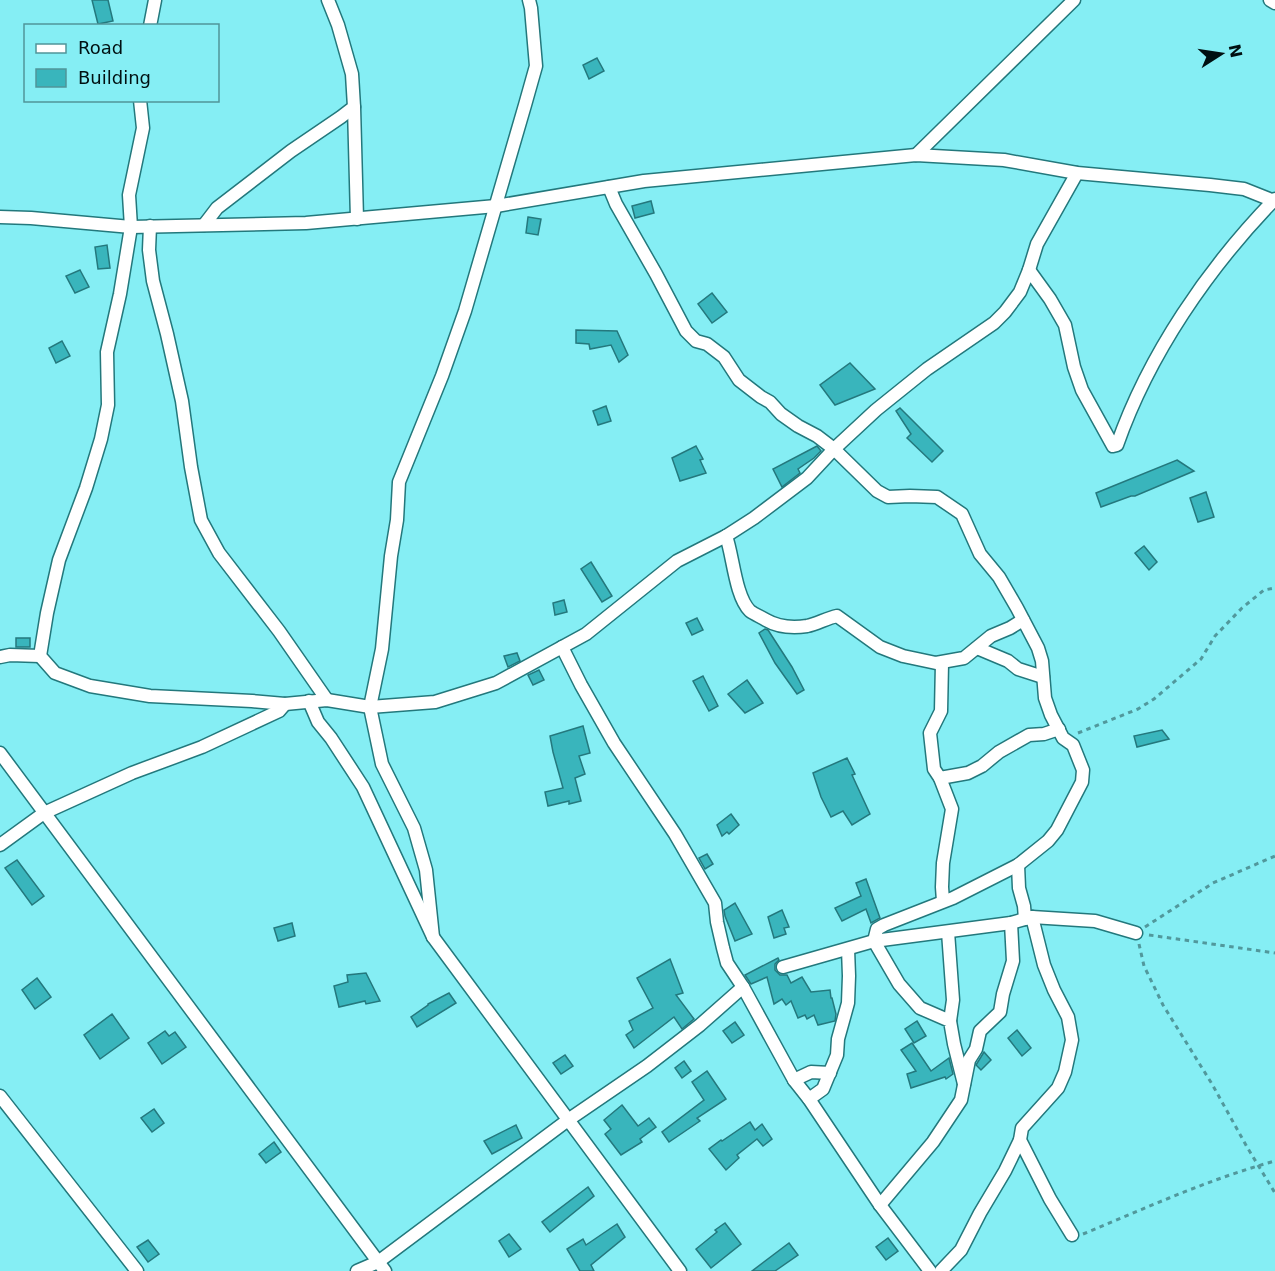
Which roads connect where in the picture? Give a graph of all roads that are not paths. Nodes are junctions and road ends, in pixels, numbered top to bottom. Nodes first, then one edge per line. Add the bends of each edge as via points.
1 (155, 0) edge
2 (328, 0) edge
3 (529, 0) edge
4 (1074, 0) edge
5 (1270, 0) edge
6 (1275, 3) edge
7 (150, 24) edge
8 (140, 102) edge
9 (354, 107) junction
10 (916, 155) junction
11 (1077, 173) junction
12 (609, 187) junction
13 (1274, 200) edge
14 (496, 206) junction
15 (0, 217) edge
16 (357, 219) junction
17 (204, 225) junction
18 (150, 226) junction
19 (131, 227) junction
20 (1029, 270) junction
21 (834, 448) junction
22 (726, 536) junction
23 (1023, 620) junction
24 (562, 647) junction
25 (977, 648) junction
26 (40, 656) junction
27 (0, 657) edge
28 (942, 663) junction
29 (1043, 677) junction
30 (327, 699) junction
31 (309, 701) junction
32 (285, 704) junction
33 (370, 707) junction
34 (1061, 734) junction
35 (0, 753) edge
36 (940, 778) junction
37 (44, 813) junction
38 (0, 845) edge
39 (1018, 866) junction
40 (943, 901) junction
41 (1029, 918) junction
42 (1011, 923) junction
43 (948, 932) junction
44 (1136, 933) road end
45 (433, 937) junction
46 (874, 941) junction
47 (848, 949) junction
48 (783, 967) dead end
49 (743, 987) junction
50 (950, 1021) junction
51 (830, 1073) junction
52 (794, 1080) junction
53 (964, 1084) junction
54 (0, 1096) edge
55 (809, 1099) junction
56 (568, 1120) junction
57 (1020, 1140) junction
58 (880, 1205) junction
59 (1072, 1235) road end
60 (382, 1266) edge
61 (137, 1271) edge
62 (357, 1271) edge
63 (680, 1271) edge
64 (930, 1271) edge
65 (941, 1271) edge

1 - 7 street
2 - 9 street via 352,74
3 - 14 street via 536,66
4 - 10 street
5 - 6 street
8 - 19 street via 142,128 129,195
9 - 16 street
9 - 17 street via 217,208
10 - 11 street via 1004,160
10 - 12 street
11 - 13 street via 1244,189
11 - 20 street via 1037,244
12 - 14 street
12 - 21 street via 686,331 724,357 739,380 781,414
13 - 20 street via 1196,295 1151,367 1115,446 1082,390 1065,325
14 - 16 street
14 - 33 street via 461,322 399,482 382,649
15 - 19 street
16 - 17 street
17 - 18 street
18 - 19 street
18 - 30 street via 153,281 182,400 201,520 219,553
19 - 26 street via 107,352 108,405 101,439 59,560
20 - 21 street via 1020,292 994,323 919,376
21 - 22 street via 807,478
21 - 23 street via 888,497 938,497 962,514 980,554 999,577
22 - 24 street via 677,561 586,634
22 - 28 street via 742,597 749,610 767,621 782,627 807,626 837,616 880,647
23 - 25 street
23 - 29 street via 1040,655
24 - 33 street via 496,683 435,702
24 - 49 street via 615,743 715,903 727,963
25 - 28 street via 964,658
25 - 29 street
26 - 27 street
26 - 32 street via 55,674 90,686 150,696
28 - 36 street via 941,711 930,733 934,769
29 - 34 street via 1045,698
30 - 31 street
30 - 33 street
31 - 32 street
31 - 45 street via 318,722 363,787
32 - 37 street via 279,711 202,747
33 - 45 street via 382,764 414,828 426,870
34 - 36 street via 1029,735 968,774
34 - 39 street via 1073,745 1083,770 1082,782 1057,830
35 - 37 street
36 - 40 street via 952,809 943,863
37 - 38 street
37 - 60 street
39 - 40 street
39 - 41 street via 1019,888
40 - 46 street via 877,929
41 - 42 street
41 - 44 street via 1095,921
41 - 57 street via 1044,965 1068,1017 1072,1040 1058,1088 1022,1128
42 - 43 street
42 - 53 street via 1013,962 1000,1012 980,1031
43 - 46 street
43 - 50 street via 953,1000
45 - 56 street
46 - 47 street
46 - 50 street via 899,984 920,1008
47 - 48 street
47 - 51 street via 848,1003
49 - 52 street
49 - 56 street via 647,1066
50 - 53 street
51 - 52 street via 811,1072
51 - 55 street via 823,1089
52 - 55 street
53 - 58 street via 961,1100 933,1142
54 - 61 street
55 - 58 street
56 - 60 street
56 - 63 street
57 - 59 street
57 - 65 street via 962,1250
58 - 64 street
60 - 62 street

